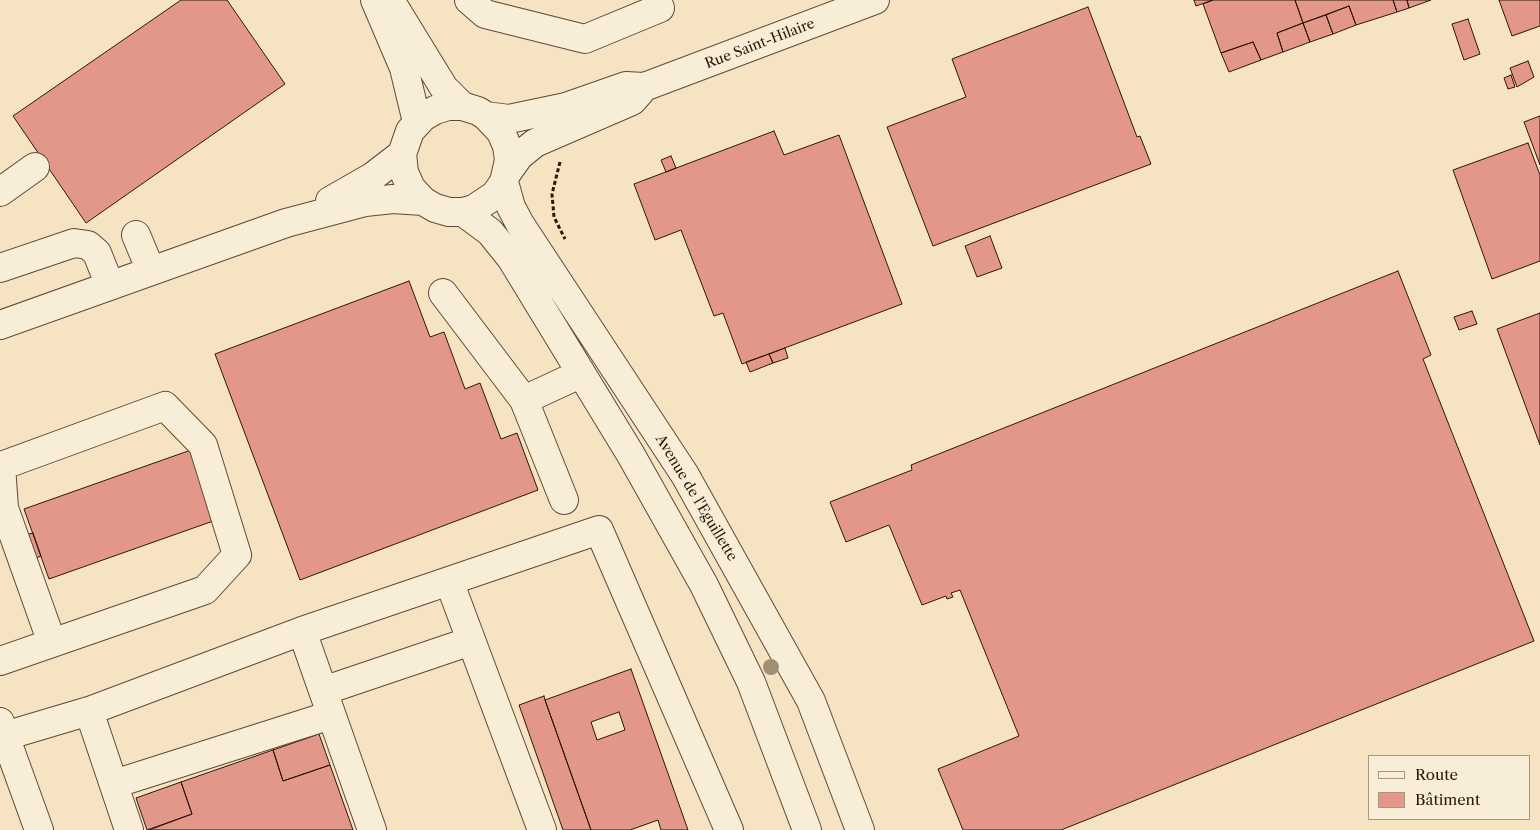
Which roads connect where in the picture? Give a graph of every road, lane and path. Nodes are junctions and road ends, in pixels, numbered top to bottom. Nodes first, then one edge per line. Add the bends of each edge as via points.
1 (375, 0) edge
2 (390, 0) edge
3 (469, 0) edge
4 (657, 0) edge
5 (875, 0) edge
6 (644, 87) junction
7 (474, 111) junction
8 (418, 122) junction
9 (402, 154) junction
10 (35, 167) dead end
11 (505, 177) junction
12 (0, 192) edge
13 (422, 201) junction
14 (463, 212) junction
15 (286, 224) junction
16 (136, 236) dead end
17 (0, 268) edge
18 (151, 271) junction
19 (110, 286) junction
20 (443, 293) dead end
21 (0, 325) edge
22 (580, 374) junction
23 (524, 400) junction
24 (564, 500) dead end
25 (449, 581) junction
26 (302, 631) junction
27 (471, 641) junction
28 (52, 643) junction
29 (0, 661) edge
30 (327, 703) junction
31 (89, 711) junction
32 (3, 729) edge
33 (114, 784) junction
34 (39, 830) edge
35 (129, 830) edge
36 (372, 830) edge
37 (542, 830) edge
38 (730, 830) edge
39 (807, 830) edge
40 (860, 830) edge

1 - 8 street via 404,68
2 - 7 street via 444,88
3 - 4 street via 485,14 585,39 660,8
5 - 6 street, Rue Saint-Hilaire
6 - 7 street, Rue Saint-Hilaire via 626,86 566,107 509,119
6 - 11 street, Rue Saint-Hilaire via 632,101 535,143 519,156
7 - 8 street via 448,106 435,110
7 - 11 street via 501,132 509,160
8 - 9 street via 407,137
9 - 13 street via 404,172
9 - 15 street via 372,177
10 - 12 street
11 - 14 street via 495,195
11 - 40 street, Avenue de l'Eguillette via 510,207 685,475 811,701
13 - 14 street via 448,212
13 - 15 street via 393,199 365,202
14 - 22 street via 490,232 507,252
15 - 18 street
16 - 18 street
17 - 19 street via 74,243 88,245 97,253
18 - 19 street
19 - 21 street
20 - 23 street
22 - 23 street
22 - 39 street via 631,455 704,585 751,682
23 - 24 street
25 - 26 street
25 - 27 street
25 - 38 street via 599,530
26 - 30 street
26 - 31 street
27 - 30 street
27 - 37 street
28 - 28 street via 205,590 237,555 203,445 164,406 1,466 4,508
28 - 29 street
30 - 33 street
30 - 36 street
31 - 32 street
31 - 33 street
32 - 34 street
33 - 35 street

